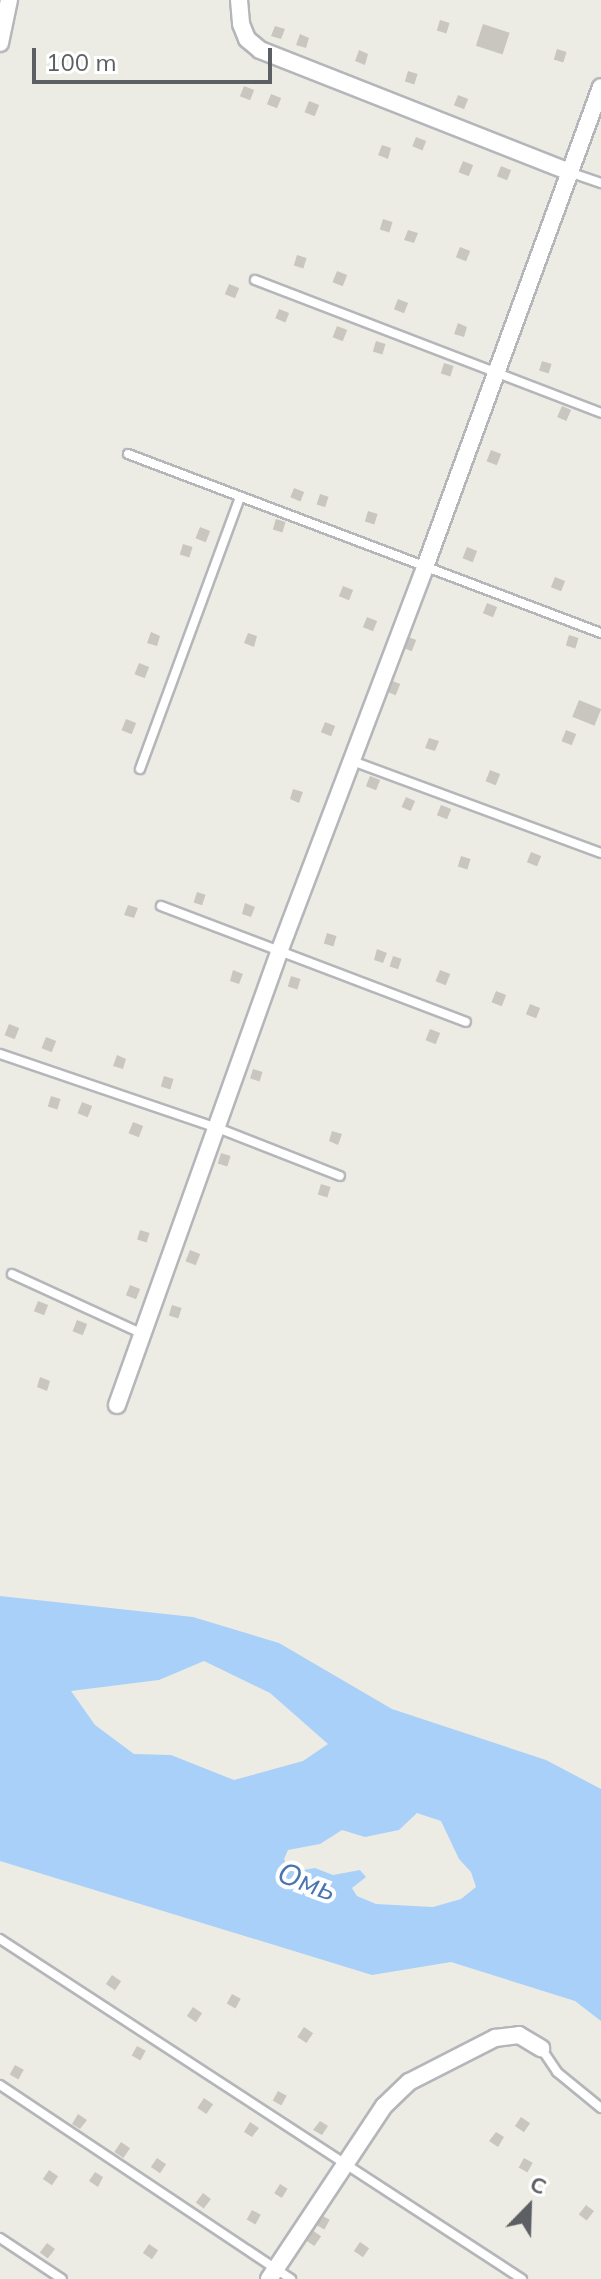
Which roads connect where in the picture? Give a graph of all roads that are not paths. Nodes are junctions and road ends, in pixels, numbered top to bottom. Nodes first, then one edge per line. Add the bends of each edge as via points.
1 (9, 0) edge
2 (239, 0) edge
3 (0, 43) edge
4 (601, 87) edge
5 (569, 172) junction
6 (601, 183) edge
7 (255, 280) dead end
8 (496, 374) junction
9 (601, 413) edge
10 (128, 454) dead end
11 (240, 497) junction
12 (425, 567) junction
13 (601, 633) edge
14 (352, 760) junction
15 (140, 769) dead end
16 (601, 853) edge
17 (161, 906) dead end
18 (279, 952) junction
19 (466, 1022) dead end
20 (0, 1054) edge
21 (215, 1127) junction
22 (340, 1176) dead end
23 (12, 1274) dead end
24 (141, 1333) junction
25 (117, 1405) dead end
26 (0, 1939) edge
27 (541, 2048) joint
28 (0, 2085) edge
29 (601, 2108) edge
30 (344, 2162) junction
31 (0, 2238) edge
32 (272, 2274) edge
33 (62, 2279) edge
34 (291, 2279) edge
35 (522, 2279) edge

1 - 3 street
2 - 5 street via 247,39 260,50
4 - 5 street
5 - 6 lane
5 - 8 street
7 - 8 lane
8 - 9 lane
8 - 12 street
10 - 11 lane
11 - 12 lane
11 - 15 lane
12 - 13 lane
12 - 14 street
14 - 16 lane
14 - 18 street
17 - 18 lane
18 - 19 lane
18 - 21 street
20 - 21 lane
21 - 22 lane
21 - 24 street
23 - 24 lane
24 - 25 street
26 - 30 lane
27 - 29 lane via 557,2072
27 - 30 street via 519,2035 495,2038 409,2082 384,2106
28 - 32 lane
30 - 32 street
30 - 35 lane
31 - 33 lane
32 - 34 lane

